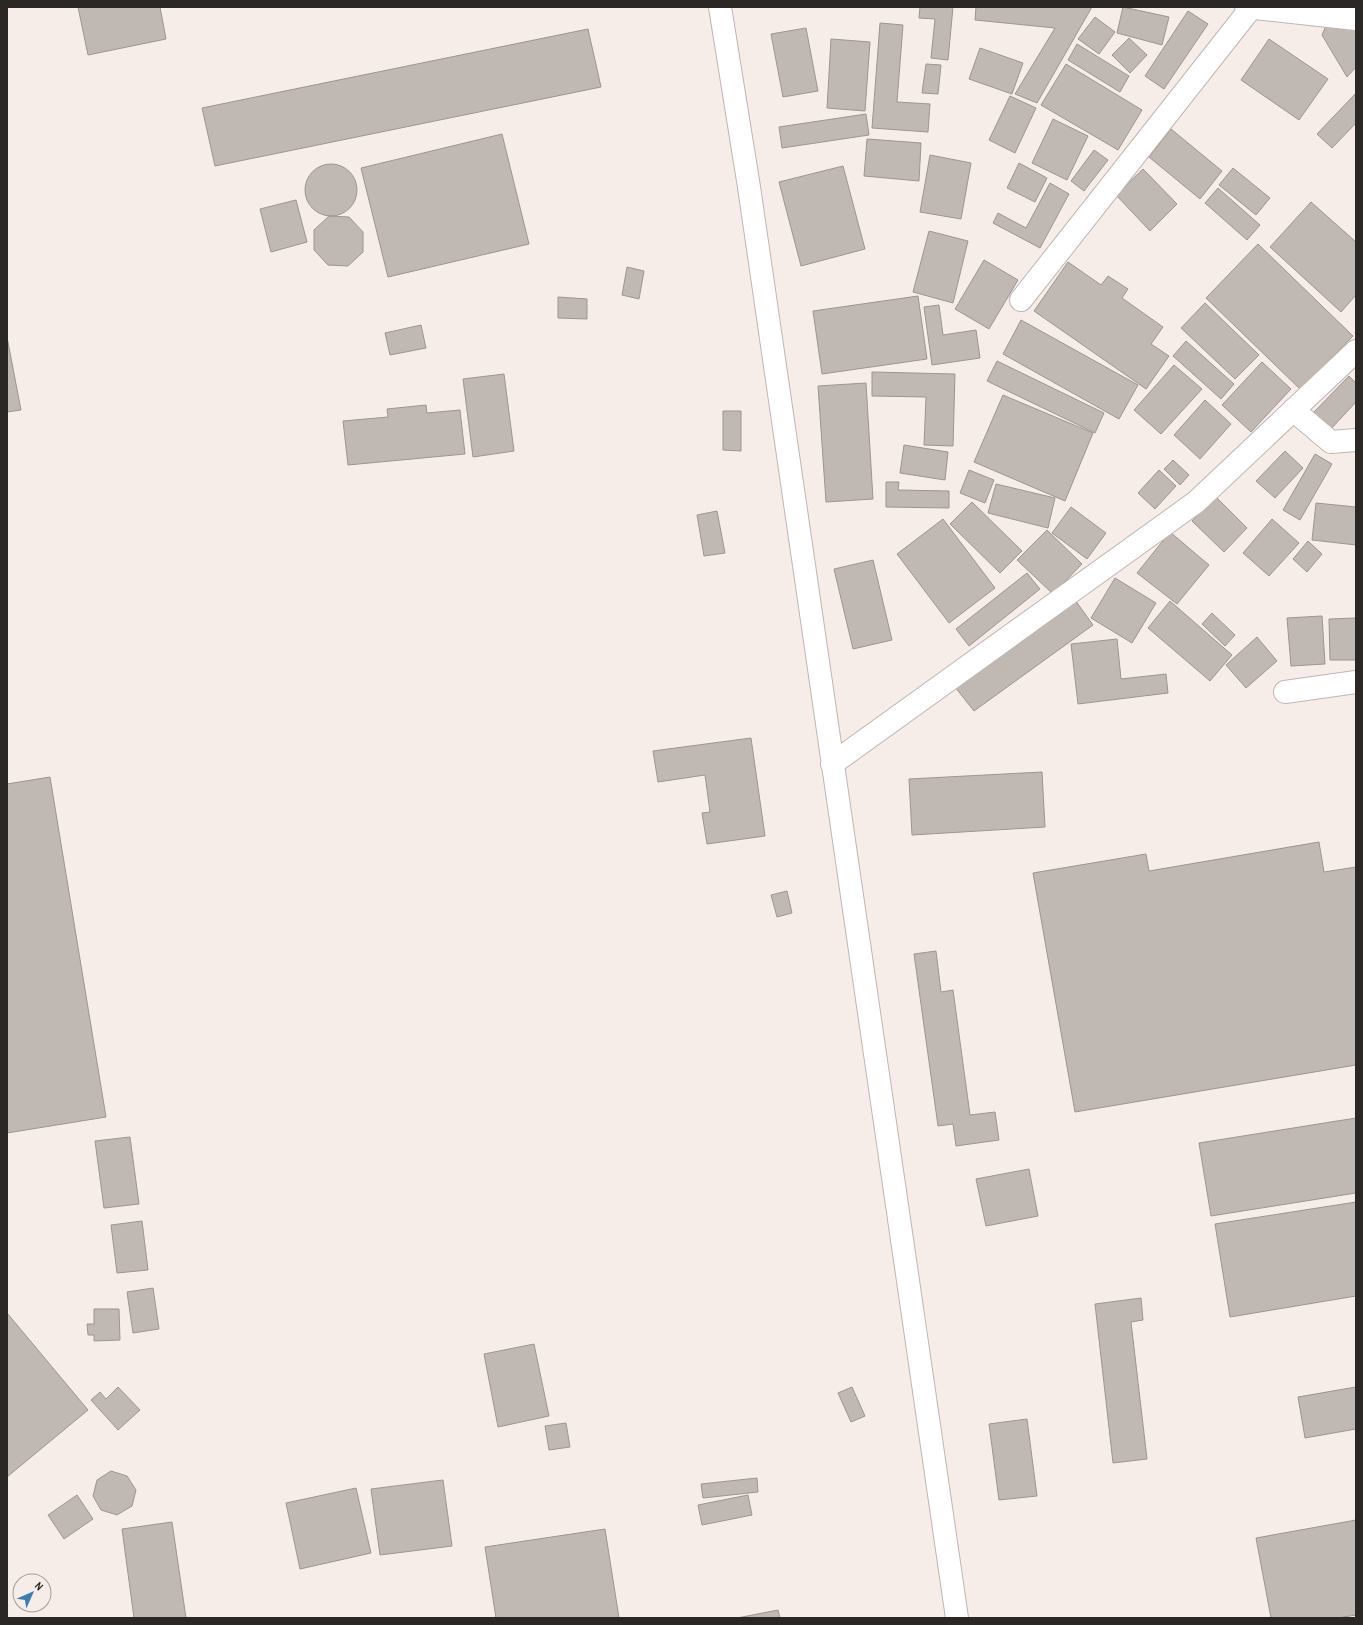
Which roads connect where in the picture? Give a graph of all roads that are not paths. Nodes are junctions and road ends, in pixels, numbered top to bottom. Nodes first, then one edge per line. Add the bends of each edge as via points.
1 (1248, 7) edge
2 (725, 8) edge
3 (1356, 18) edge
4 (1021, 300) dead end
5 (1356, 351) edge
6 (1293, 410) junction
7 (1356, 440) edge
8 (1356, 682) edge
9 (1285, 692) dead end
10 (832, 764) junction
11 (957, 1618) edge

1 - 3 street
1 - 4 street
2 - 10 street
5 - 6 street
6 - 7 street via 1332,442
6 - 10 street via 1196,502
8 - 9 street
10 - 11 street

